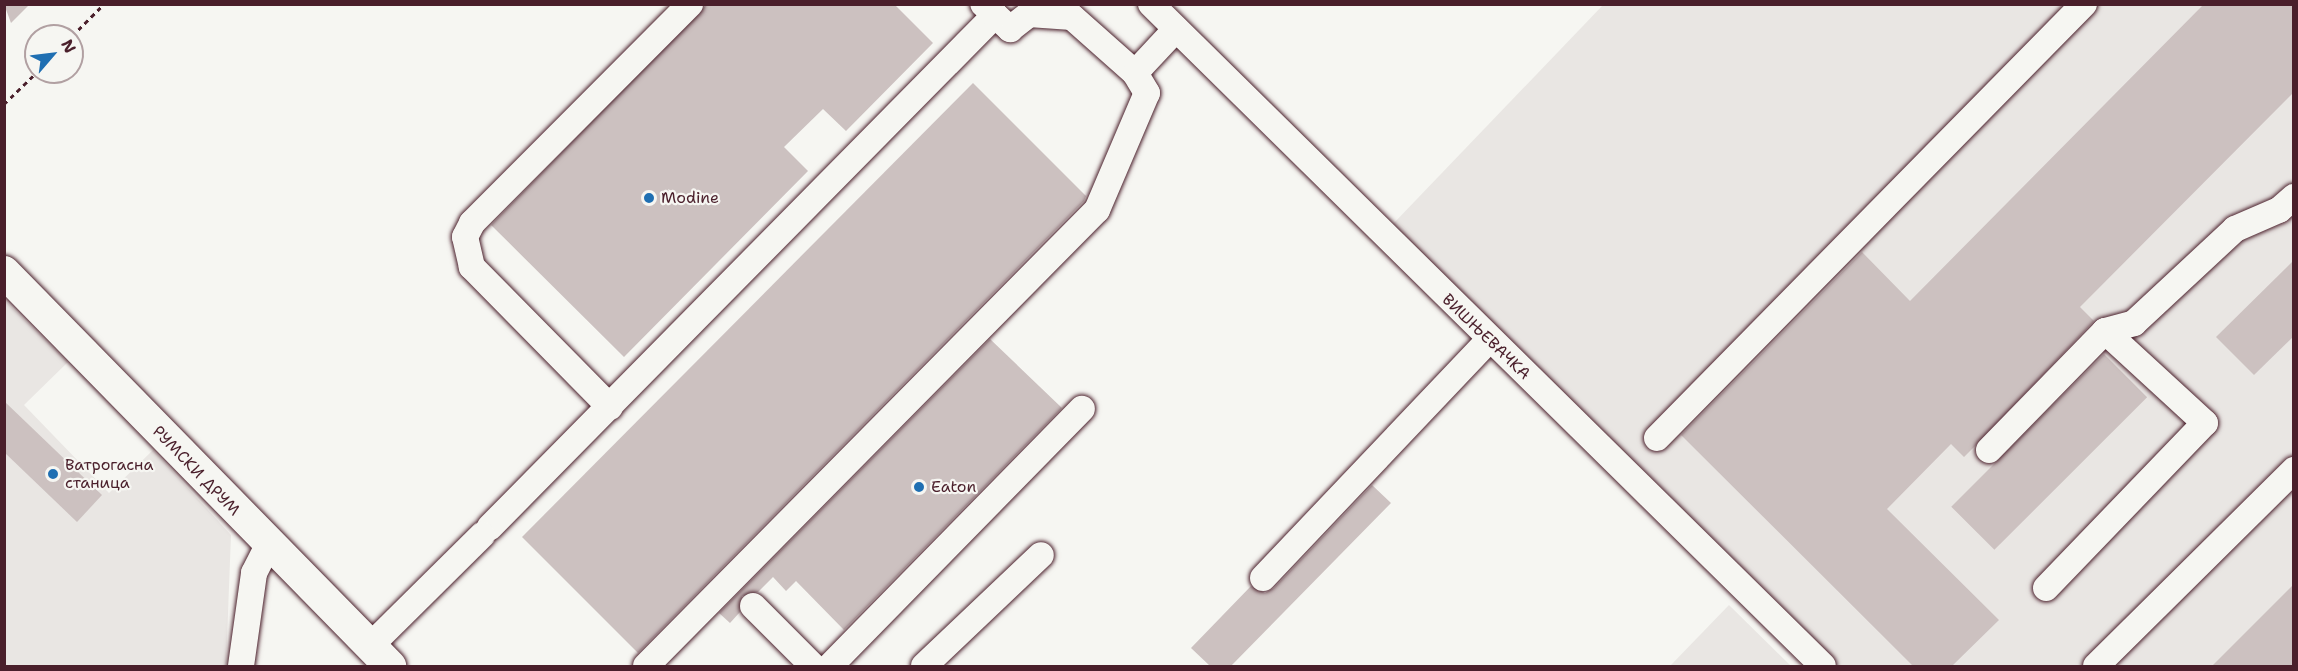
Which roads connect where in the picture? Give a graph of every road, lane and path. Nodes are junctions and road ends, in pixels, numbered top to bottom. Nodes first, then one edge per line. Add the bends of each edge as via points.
1 (104, 4) edge
2 (690, 4) edge
3 (1151, 4) edge
4 (2084, 4) edge
5 (989, 10) edge
6 (84, 24) edge
7 (1176, 29) junction
8 (1135, 73) junction
9 (25, 84) edge
10 (4, 104) edge
11 (2294, 197) edge
12 (4, 272) edge
13 (2105, 331) junction
14 (1489, 340) junction
15 (610, 407) junction
16 (1082, 410) dead end
17 (1657, 438) dead end
18 (1989, 450) dead end
19 (2294, 470) edge
20 (268, 546) junction
21 (1041, 555) dead end
22 (1263, 578) dead end
23 (2046, 588) dead end
24 (753, 606) dead end
25 (380, 656) edge
26 (241, 666) edge
27 (646, 666) edge
28 (813, 666) edge
29 (830, 666) edge
30 (924, 666) edge
31 (1823, 666) edge
32 (2096, 666) edge

1 - 6 path
2 - 15 street via 472,223 465,237 472,267
3 - 7 street, ВИШЊЕВАЧКА
4 - 17 street
5 - 8 street via 1010,29 1029,14 1084,22
5 - 15 street
7 - 8 street
7 - 14 street, ВИШЊЕВАЧКА
8 - 27 street via 1147,93 1097,210
9 - 10 path
11 - 13 street via 2279,210 2235,229 2134,323
12 - 20 main road, РУМСКИ ДРУМ
13 - 18 street
13 - 23 street via 2205,423
14 - 22 street
14 - 31 street, ВИШЊЕВАЧКА
15 - 25 street via 486,531
16 - 29 street
19 - 32 street
20 - 25 main road, РУМСКИ ДРУМ
20 - 26 street via 255,573
21 - 30 street
24 - 28 street

